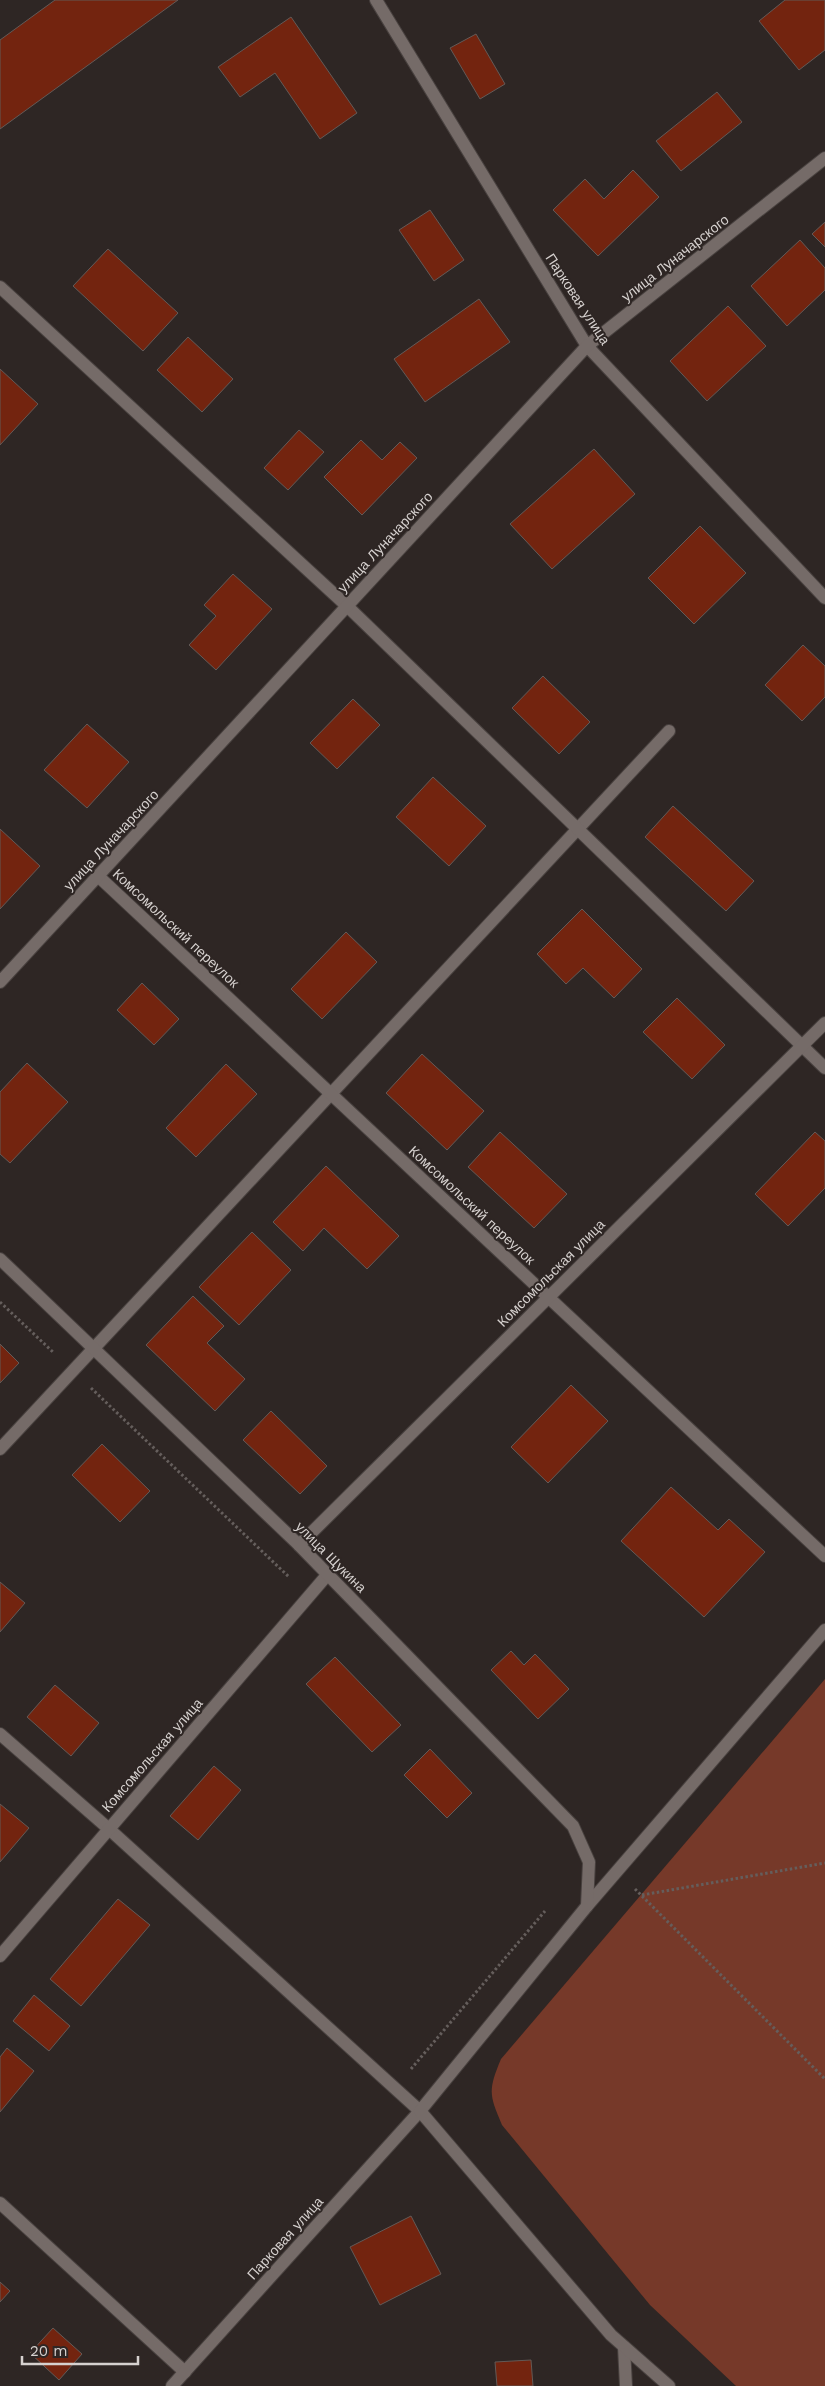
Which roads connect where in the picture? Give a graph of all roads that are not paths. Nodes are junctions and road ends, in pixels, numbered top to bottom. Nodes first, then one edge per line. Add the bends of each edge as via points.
1 (376, 0) edge
2 (825, 158) edge
3 (0, 287) edge
4 (587, 346) junction
5 (825, 598) edge
6 (347, 606) junction
7 (669, 731) dead end
8 (578, 829) junction
9 (98, 876) junction
10 (0, 982) edge
11 (825, 1023) edge
12 (802, 1046) junction
13 (825, 1068) edge
14 (331, 1094) junction
15 (0, 1259) edge
16 (549, 1297) junction
17 (94, 1349) junction
18 (0, 1449) edge
19 (299, 1545) junction
20 (825, 1556) edge
21 (328, 1574) junction
22 (825, 1630) edge
23 (0, 1734) edge
24 (109, 1829) junction
25 (587, 1906) junction
26 (0, 1956) edge
27 (420, 2110) junction
28 (0, 2203) edge
29 (624, 2347) junction
30 (185, 2372) junction
31 (172, 2386) edge
32 (626, 2386) edge
33 (668, 2386) edge

1 - 4 street, Парковая улица
2 - 4 street, улица Луначарского
3 - 6 street
4 - 5 street, Парковая улица
4 - 6 street, улица Луначарского
6 - 8 street
6 - 9 street, улица Луначарского
7 - 8 street
8 - 12 street
8 - 14 street
9 - 10 street, улица Луначарского
9 - 14 street, Комсомольский переулок
11 - 12 street, Комсомольская улица
12 - 13 street
12 - 16 street, Комсомольская улица
14 - 16 street, Комсомольский переулок
14 - 17 street
15 - 17 street, улица Щукина
16 - 19 street, Комсомольская улица
16 - 20 street, Комсомольский переулок
17 - 18 street
17 - 19 street, улица Щукина
19 - 21 street, улица Щукина
21 - 24 street, Комсомольская улица
21 - 25 street, улица Щукина via 572,1826 590,1862
22 - 25 street, Парковая улица
23 - 24 street
24 - 26 street, Комсомольская улица
24 - 27 street
25 - 27 street, Парковая улица
27 - 29 street
27 - 30 street, Парковая улица
28 - 30 street
29 - 32 street
29 - 33 street
30 - 31 street, Парковая улица

